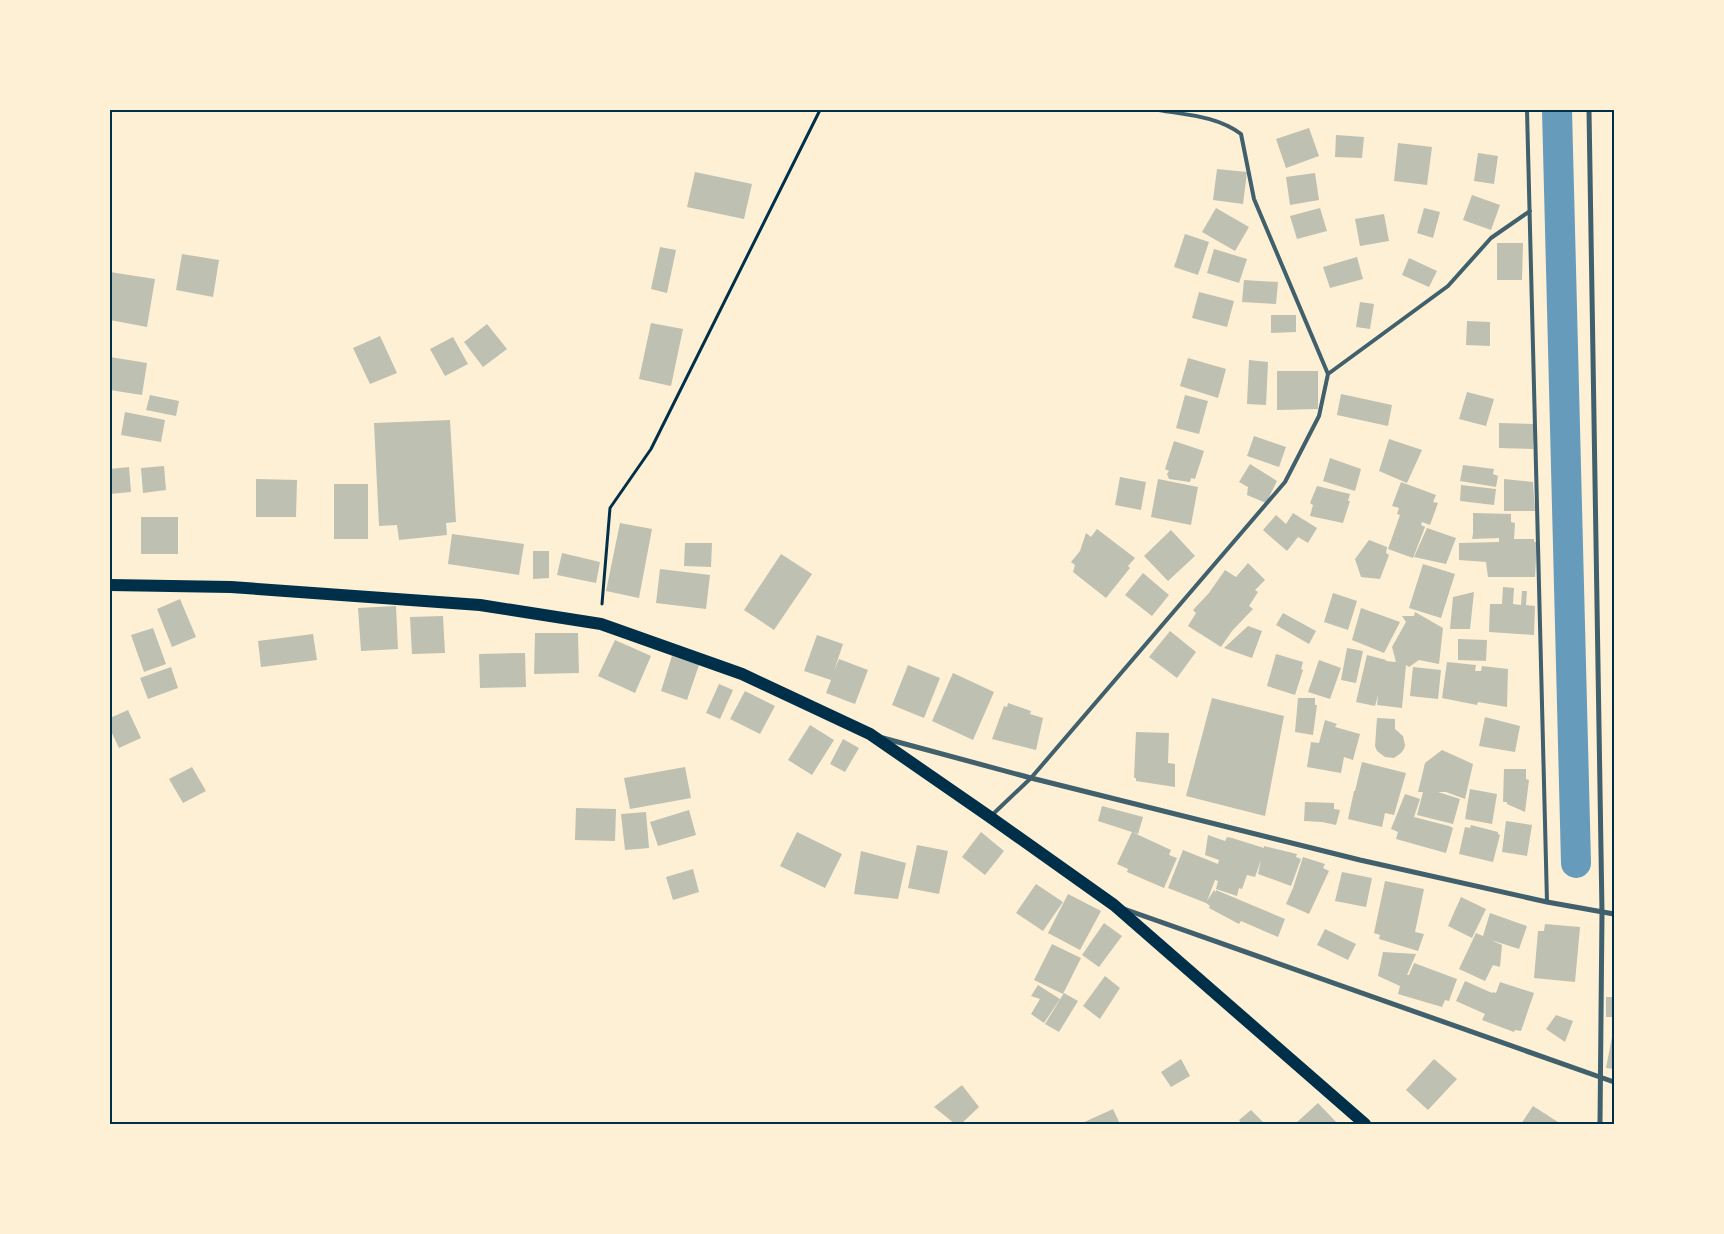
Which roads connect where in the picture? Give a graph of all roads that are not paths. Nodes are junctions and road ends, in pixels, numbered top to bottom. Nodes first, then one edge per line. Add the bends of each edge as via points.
1 (1159, 110) edge
2 (1527, 110) edge
3 (1589, 110) edge
4 (1530, 211) junction
5 (1328, 374) junction
6 (110, 585) edge
7 (870, 734) junction
8 (1031, 778) junction
9 (990, 817) junction
10 (1547, 902) junction
11 (1114, 905) junction
12 (1602, 912) junction
13 (1614, 914) edge
14 (1600, 1078) junction
15 (1614, 1082) edge
16 (1365, 1124) edge
17 (1600, 1124) edge

1 - 5 lane via 1206,118 1230,126 1241,134 1254,199
2 - 4 lane
3 - 12 street
4 - 5 lane via 1491,238 1448,286
4 - 10 lane
5 - 8 lane via 1319,416 1285,482
6 - 7 main road via 231,587 480,605 601,624 742,674
7 - 8 street
7 - 9 main road
8 - 9 lane
8 - 10 street via 1360,860
9 - 11 main road
10 - 12 street
11 - 14 street
11 - 16 main road
12 - 13 street
12 - 14 street
14 - 15 street
14 - 17 street

